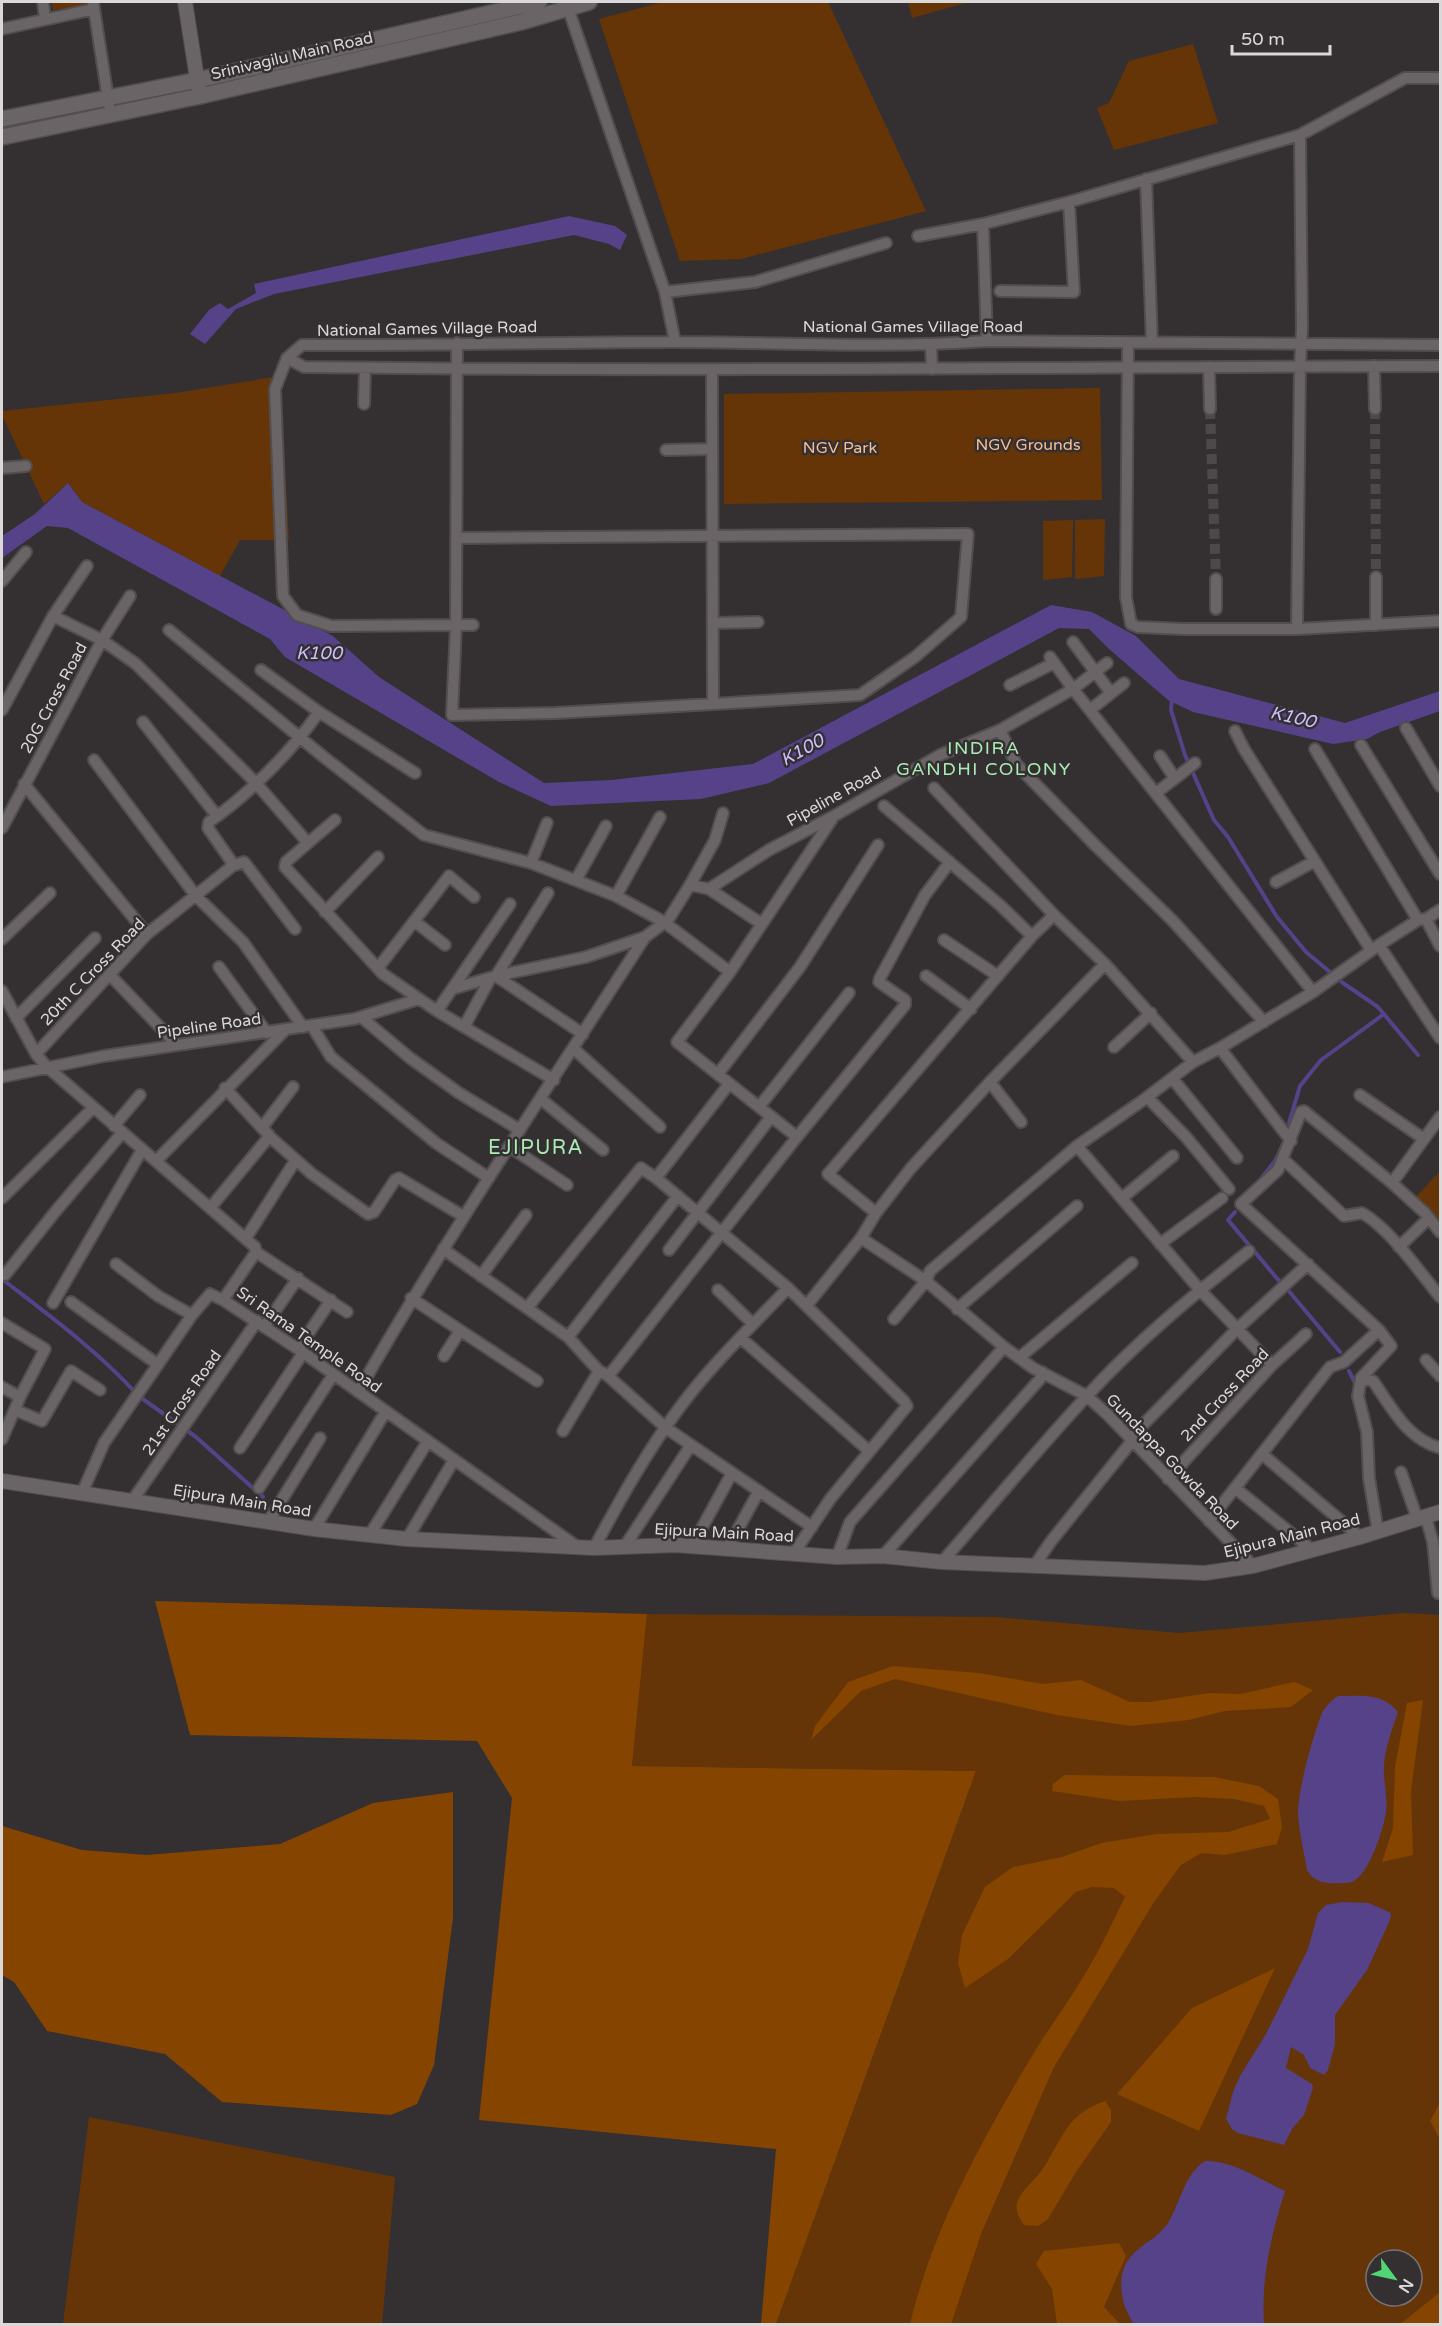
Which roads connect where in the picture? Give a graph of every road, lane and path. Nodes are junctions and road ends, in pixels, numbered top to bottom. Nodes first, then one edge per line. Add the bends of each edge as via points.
1 (43, 2) edge
2 (185, 2) edge
3 (538, 2) edge
4 (586, 2) edge
5 (93, 5) edge
6 (567, 5) edge
7 (45, 20) junction
8 (2, 28) edge
9 (1440, 78) edge
10 (198, 80) junction
11 (200, 96) junction
12 (108, 98) junction
13 (111, 114) junction
14 (2, 119) edge
15 (1300, 135) junction
16 (2, 137) edge
17 (1146, 179) junction
18 (1069, 202) junction
19 (983, 224) junction
20 (918, 236) dead end
21 (886, 243) dead end
22 (1000, 291) dead end
23 (665, 292) junction
24 (987, 341) junction
25 (675, 342) junction
26 (1128, 343) junction
27 (1152, 343) junction
28 (457, 344) junction
29 (1301, 344) junction
30 (931, 345) junction
31 (1440, 345) edge
32 (287, 358) junction
33 (1300, 366) junction
34 (1374, 366) junction
35 (1440, 366) edge
36 (1127, 367) junction
37 (1209, 367) junction
38 (365, 368) junction
39 (457, 369) junction
40 (932, 369) junction
41 (712, 371) junction
42 (364, 404) dead end
43 (1210, 409) tunnel mouth
44 (1375, 409) tunnel mouth
45 (712, 449) junction
46 (666, 450) dead end
47 (26, 466) dead end
48 (2, 468) edge
49 (712, 535) junction
50 (456, 538) junction
51 (26, 552) dead end
52 (87, 566) dead end
53 (1376, 577) tunnel mouth
54 (1216, 579) tunnel mouth
55 (2, 581) edge
56 (130, 597) dead end
57 (1216, 609) dead end
58 (52, 616) junction
59 (1440, 621) edge
60 (758, 622) dead end
61 (713, 623) junction
62 (456, 625) junction
63 (473, 625) dead end
64 (1376, 625) junction
65 (1298, 629) junction
66 (169, 630) dead end
67 (102, 640) junction
68 (1073, 642) dead end
69 (1107, 663) dead end
70 (261, 670) dead end
71 (1095, 672) junction
72 (1124, 683) dead end
73 (1010, 685) dead end
74 (1073, 688) junction
75 (1111, 693) junction
76 (713, 704) junction
77 (2, 710) edge
78 (1090, 710) junction
79 (319, 712) junction
80 (143, 722) dead end
81 (1406, 728) dead end
82 (1000, 730) junction
83 (1234, 731) dead end
84 (301, 738) junction
85 (1361, 745) dead end
86 (1315, 749) dead end
87 (1160, 756) dead end
88 (94, 760) dead end
89 (1195, 763) dead end
90 (415, 773) dead end
91 (1174, 777) junction
92 (255, 782) junction
93 (24, 784) junction
94 (1440, 786) edge
95 (934, 788) dead end
96 (1156, 793) junction
97 (884, 806) dead end
98 (723, 813) dead end
99 (217, 816) junction
100 (834, 816) junction
101 (660, 817) dead end
102 (335, 820) dead end
103 (547, 824) dead end
104 (606, 826) dead end
105 (2, 828) edge
106 (308, 843) junction
107 (878, 845) dead end
108 (378, 857) dead end
109 (1315, 861) junction
110 (950, 862) junction
111 (531, 863) junction
112 (232, 866) junction
113 (1440, 874) edge
114 (576, 880) junction
115 (1276, 882) dead end
116 (690, 885) junction
117 (709, 888) junction
118 (50, 893) dead end
119 (548, 893) dead end
120 (196, 896) junction
121 (616, 896) junction
122 (474, 897) dead end
123 (510, 904) dead end
124 (1440, 910) edge
125 (325, 912) junction
126 (1054, 915) junction
127 (1422, 920) junction
128 (414, 921) junction
129 (664, 922) junction
130 (762, 924) junction
131 (295, 929) dead end
132 (147, 934) junction
133 (1032, 936) junction
134 (95, 938) dead end
135 (645, 938) junction
136 (2, 939) edge
137 (944, 940) dead end
138 (445, 945) dead end
139 (1440, 946) edge
140 (1375, 947) junction
141 (1105, 964) junction
142 (219, 967) dead end
143 (378, 968) junction
144 (730, 972) junction
145 (110, 975) junction
146 (926, 976) dead end
147 (998, 976) junction
148 (493, 977) junction
149 (452, 989) junction
150 (2, 991) edge
151 (1313, 992) junction
152 (849, 993) dead end
153 (419, 999) junction
154 (971, 1009) junction
155 (437, 1011) junction
156 (1151, 1013) junction
157 (16, 1017) junction
158 (362, 1017) junction
159 (1264, 1022) junction
160 (465, 1025) junction
161 (308, 1026) junction
162 (285, 1030) junction
163 (267, 1032) junction
164 (583, 1034) junction
165 (1440, 1038) edge
166 (177, 1045) junction
167 (1114, 1047) dead end
168 (1220, 1048) junction
169 (574, 1050) junction
170 (36, 1054) junction
171 (1192, 1062) junction
172 (46, 1066) junction
173 (718, 1074) junction
174 (6, 1076) edge
175 (1172, 1078) junction
176 (554, 1080) junction
177 (990, 1082) junction
178 (2, 1084) edge
179 (729, 1084) junction
180 (293, 1087) dead end
181 (225, 1088) junction
182 (140, 1095) dead end
183 (1360, 1095) dead end
184 (1147, 1097) junction
185 (541, 1099) junction
186 (759, 1107) junction
187 (93, 1108) junction
188 (771, 1117) junction
189 (1440, 1117) edge
190 (1021, 1122) dead end
191 (660, 1127) dead end
192 (118, 1130) junction
193 (519, 1130) junction
194 (266, 1132) junction
195 (797, 1137) junction
196 (1424, 1139) junction
197 (1291, 1141) junction
198 (1077, 1146) junction
199 (510, 1147) junction
200 (142, 1150) junction
201 (603, 1150) dead end
202 (1173, 1156) dead end
203 (1237, 1158) dead end
204 (1283, 1159) junction
205 (156, 1161) junction
206 (295, 1161) junction
207 (489, 1178) junction
208 (656, 1178) junction
209 (1392, 1184) junction
210 (567, 1185) dead end
211 (678, 1196) junction
212 (1232, 1197) junction
213 (2, 1198) edge
214 (1122, 1198) junction
215 (1077, 1206) dead end
216 (211, 1207) junction
217 (697, 1212) junction
218 (876, 1213) junction
219 (526, 1215) dead end
220 (463, 1216) junction
221 (1429, 1218) junction
222 (1440, 1232) edge
223 (721, 1233) junction
224 (246, 1238) junction
225 (861, 1238) junction
226 (1160, 1244) junction
227 (1399, 1247) junction
228 (443, 1249) junction
229 (669, 1250) dead end
230 (1249, 1251) dead end
231 (256, 1252) junction
232 (1132, 1263) dead end
233 (116, 1264) dead end
234 (1308, 1264) junction
235 (5, 1275) dead end
236 (481, 1276) junction
237 (298, 1278) junction
238 (926, 1281) junction
239 (788, 1288) junction
240 (718, 1290) dead end
241 (1200, 1290) junction
242 (1440, 1297) edge
243 (411, 1298) junction
244 (223, 1300) junction
245 (330, 1300) junction
246 (71, 1302) dead end
247 (53, 1303) dead end
248 (807, 1305) junction
249 (527, 1308) junction
250 (957, 1308) junction
251 (347, 1312) dead end
252 (192, 1315) junction
253 (894, 1318) dead end
254 (2, 1323) edge
255 (261, 1324) junction
256 (753, 1324) junction
257 (1237, 1329) junction
258 (1379, 1330) junction
259 (460, 1331) junction
260 (1306, 1334) dead end
261 (568, 1337) junction
262 (741, 1338) junction
263 (1004, 1347) junction
264 (300, 1351) junction
265 (444, 1356) dead end
266 (1019, 1358) junction
267 (1426, 1360) dead end
268 (158, 1364) junction
269 (1272, 1365) junction
270 (1042, 1372) junction
271 (603, 1373) junction
272 (333, 1375) junction
273 (1440, 1376) edge
274 (1361, 1378) junction
275 (537, 1380) dead end
276 (2, 1387) edge
277 (100, 1390) dead end
278 (358, 1392) junction
279 (1086, 1396) junction
280 (20, 1397) junction
281 (15, 1410) junction
282 (386, 1411) junction
283 (666, 1428) junction
284 (562, 1431) dead end
285 (2, 1438) edge
286 (320, 1438) dead end
287 (428, 1441) junction
288 (1132, 1442) junction
289 (691, 1445) junction
290 (240, 1448) dead end
291 (1440, 1448) edge
292 (868, 1450) junction
293 (1262, 1454) junction
294 (454, 1460) junction
295 (1401, 1472) dead end
296 (732, 1473) junction
297 (1168, 1479) junction
298 (2, 1480) edge
299 (259, 1488) dead end
300 (1235, 1488) junction
301 (759, 1491) junction
302 (82, 1493) junction
303 (132, 1501) junction
304 (1440, 1512) edge
305 (1422, 1518) junction
306 (1209, 1521) junction
307 (268, 1522) junction
308 (812, 1527) junction
309 (314, 1529) junction
310 (1378, 1532) junction
311 (369, 1536) junction
312 (1360, 1537) junction
313 (407, 1539) junction
314 (625, 1546) junction
315 (692, 1546) junction
316 (579, 1548) junction
317 (594, 1548) junction
318 (727, 1549) junction
319 (1312, 1550) junction
320 (794, 1553) junction
321 (883, 1556) junction
322 (837, 1557) junction
323 (942, 1562) junction
324 (1034, 1566) junction
325 (1253, 1566) junction
326 (1438, 1593) dead end

1 - 7 street
2 - 10 street
3 - 10 main road, Srinivagilu Main Road
4 - 6 main road, Srinivagilu Main Road
5 - 7 street
5 - 12 street
6 - 11 main road, Srinivagilu Main Road via 521,22
6 - 23 street
7 - 8 street
9 - 15 street via 1405,78
10 - 11 street
10 - 12 main road, Srinivagilu Main Road
11 - 13 main road, Srinivagilu Main Road
12 - 13 street
12 - 14 main road, Srinivagilu Main Road
13 - 16 main road, Srinivagilu Main Road
15 - 17 street
15 - 29 street
17 - 18 street
17 - 27 street
18 - 19 street
18 - 22 street via 1074,292
19 - 20 street
19 - 24 street
21 - 23 street via 755,282
23 - 25 street
24 - 26 street, National Games Village Road
24 - 30 street, National Games Village Road
25 - 28 street, National Games Village Road
25 - 30 street, National Games Village Road
26 - 27 street, National Games Village Road
26 - 36 street
27 - 29 street, National Games Village Road
28 - 32 street, National Games Village Road via 302,345
28 - 39 street
29 - 31 street, National Games Village Road
29 - 33 street
30 - 40 street
32 - 38 street via 304,367
32 - 62 street via 275,389 283,596 297,615 331,626
33 - 34 street
33 - 37 street
33 - 65 street
34 - 35 street
34 - 44 street
36 - 37 street
36 - 40 street
36 - 65 street via 1126,597 1131,624 1183,629
37 - 43 street
38 - 39 street
38 - 42 street
39 - 41 street
39 - 50 street
40 - 41 street
41 - 45 street
45 - 46 street
45 - 49 street
47 - 48 street
49 - 50 street
49 - 61 street
49 - 76 street via 968,534 961,617 915,657 860,696
50 - 62 street
51 - 55 street
52 - 58 street
53 - 64 street
54 - 57 street
56 - 67 street
58 - 67 street
58 - 77 street
59 - 64 street
60 - 61 street
61 - 76 street
62 - 63 street
62 - 76 street via 452,715
64 - 65 street
66 - 84 street
67 - 92 street, 20G Cross Road via 136,664
67 - 93 street, 20G Cross Road
68 - 71 street
69 - 71 street, Pipeline Road
70 - 79 street
71 - 74 street, Pipeline Road
71 - 75 street
72 - 75 street
73 - 74 street via 1052,660
74 - 78 street
74 - 82 street, Pipeline Road
75 - 78 street
78 - 96 street
79 - 84 street
79 - 90 street
80 - 99 street
81 - 94 street
82 - 100 street, Pipeline Road via 940,755
82 - 159 street via 1016,764 1173,921
83 - 109 street
84 - 92 street
84 - 111 street via 424,835
85 - 113 street
86 - 127 street
87 - 91 street
88 - 120 street
89 - 91 street
91 - 96 street
92 - 99 street
92 - 106 street, 20G Cross Road
93 - 105 street, 20G Cross Road
93 - 132 street
95 - 126 street
96 - 151 street
97 - 110 street
98 - 116 street via 715,840
99 - 112 street via 208,828
100 - 117 street, Pipeline Road
100 - 130 street
101 - 121 street
102 - 106 street
103 - 111 street
104 - 114 street
106 - 125 street via 285,867
107 - 173 street via 800,967
108 - 125 street
109 - 115 street
109 - 140 street
110 - 133 street
110 - 195 street via 925,895 880,978 879,982 905,1000 905,1005
111 - 114 street
112 - 120 street, 20th C Cross Road
112 - 131 street via 244,862
114 - 121 street
116 - 117 street
116 - 129 street
117 - 130 street
118 - 136 street
119 - 148 street
120 - 132 street, 20th C Cross Road
120 - 161 street via 243,942
121 - 129 street
122 - 128 street via 449,876
123 - 149 street
124 - 127 street
125 - 143 street
126 - 133 street
126 - 141 street
127 - 139 street
127 - 140 street
128 - 138 street
128 - 143 street
129 - 135 street
129 - 144 street
130 - 144 street
132 - 145 street, 20th C Cross Road
133 - 147 street
134 - 157 street
135 - 148 street via 586,957
135 - 164 street
137 - 147 street
140 - 151 street
140 - 165 street
141 - 156 street
141 - 177 street
142 - 163 street
143 - 153 street
144 - 173 street via 677,1042
145 - 166 street
145 - 170 street, 20th C Cross Road
146 - 154 street
147 - 154 street
148 - 149 street
148 - 160 street
148 - 164 street
149 - 155 street
150 - 157 street
151 - 159 street
152 - 186 street
153 - 155 street
153 - 158 street, Pipeline Road
154 - 218 street via 828,1174
155 - 160 street
156 - 167 street
156 - 171 street
157 - 170 street
158 - 161 street, Pipeline Road
158 - 193 street via 459,1093
159 - 168 street
160 - 176 street
161 - 162 street, Pipeline Road
161 - 207 street via 347,1071 436,1143
162 - 163 street, Pipeline Road
162 - 181 street
163 - 166 street, Pipeline Road
164 - 169 street
166 - 172 street, Pipeline Road
168 - 171 street
168 - 197 street
169 - 176 street
169 - 191 street
170 - 172 street
171 - 175 street
172 - 174 street, Pipeline Road
172 - 187 street
173 - 179 street
174 - 178 street
175 - 184 street
175 - 203 street
176 - 185 street
177 - 190 street
177 - 218 street via 911,1168
179 - 186 street
179 - 208 street
180 - 194 street via 264,1125
181 - 194 street
181 - 205 street
182 - 192 street
183 - 196 street
184 - 198 street
184 - 212 street via 1186,1137
185 - 193 street
185 - 201 street
186 - 188 street
187 - 192 street
187 - 213 street
188 - 195 street
188 - 217 street
189 - 196 street
192 - 200 street
192 - 235 street
193 - 199 street
194 - 206 street
194 - 216 street
195 - 223 street
196 - 209 street
197 - 204 street
197 - 209 street via 1301,1112 1306,1112
198 - 214 street
198 - 238 street via 930,1271
199 - 207 street
199 - 210 street
200 - 205 street
200 - 247 street
202 - 214 street
204 - 212 street via 1278,1170
204 - 227 street via 1344,1216 1362,1212
205 - 216 street
206 - 220 street via 368,1214 374,1212 399,1178
206 - 224 street
207 - 220 street
208 - 211 street
208 - 249 street via 643,1168 638,1169
209 - 221 street
211 - 217 street
211 - 261 street
212 - 226 street
212 - 234 street
214 - 226 street
215 - 250 street
216 - 224 street
217 - 223 street
217 - 229 street
218 - 225 street
219 - 236 street
220 - 228 street
221 - 222 street
221 - 227 street
223 - 239 street
223 - 271 street
224 - 231 street
225 - 238 street, Gundappa Gowda Road
225 - 248 street
226 - 241 street
227 - 242 street
228 - 236 street
228 - 243 street
230 - 241 street
231 - 237 street
231 - 244 street, Sri Rama Temple Road
232 - 266 street
233 - 252 street via 158,1296
234 - 257 street
234 - 258 street
236 - 249 street
237 - 245 street
237 - 255 street, 21st Cross Road
238 - 250 street, Gundappa Gowda Road
238 - 253 street
239 - 248 street
239 - 256 street
240 - 256 street
241 - 257 street
241 - 279 street
243 - 259 street
243 - 278 street
244 - 252 street via 210,1294
244 - 255 street, Sri Rama Temple Road
245 - 251 street
245 - 264 street
246 - 268 street
248 - 292 street via 907,1406
249 - 261 street
250 - 263 street, Gundappa Gowda Road
252 - 268 street
254 - 280 street via 45,1348
255 - 264 street, Sri Rama Temple Road
255 - 303 street, 21st Cross Road
256 - 262 street
257 - 269 street
257 - 288 street via 1135,1433
258 - 274 street via 1391,1347
258 - 293 street via 1344,1362 1330,1367
259 - 265 street
259 - 275 street
260 - 269 street, 2nd Cross Road
261 - 271 street
262 - 283 street via 690,1394
262 - 292 street
263 - 266 street, Gundappa Gowda Road
263 - 322 street via 850,1522
264 - 272 street, Sri Rama Temple Road
264 - 290 street
266 - 270 street, Gundappa Gowda Road
267 - 273 street
268 - 302 street via 104,1443
269 - 297 street, 2nd Cross Road
270 - 279 street, Gundappa Gowda Road
270 - 321 street via 1040,1379
271 - 283 street
271 - 284 street
272 - 278 street, Sri Rama Temple Road
272 - 299 street
274 - 291 street via 1373,1381 1410,1432 1425,1444
274 - 310 street via 1358,1396 1367,1432 1369,1478
276 - 280 street
277 - 281 street via 71,1371 42,1421
278 - 282 street, Sri Rama Temple Road
279 - 288 street, Gundappa Gowda Road
279 - 323 street
280 - 281 street
281 - 285 street
282 - 287 street, Sri Rama Temple Road
282 - 309 street
283 - 289 street
283 - 317 street
286 - 307 street
287 - 294 street, Sri Rama Temple Road
287 - 311 street
288 - 297 street, Gundappa Gowda Road
288 - 324 street
289 - 296 street
289 - 314 street
292 - 308 street
293 - 300 street
293 - 312 street
294 - 313 street
294 - 316 street, Sri Rama Temple Road
295 - 305 street
296 - 301 street
296 - 315 street
297 - 306 street, Gundappa Gowda Road
298 - 302 street, Ejipura Main Road
300 - 306 street
300 - 319 street
301 - 308 street
301 - 318 street
302 - 303 street, Ejipura Main Road
303 - 307 street, Ejipura Main Road
304 - 305 street, Ejipura Main Road
305 - 310 street, Ejipura Main Road
305 - 326 street via 1433,1542
306 - 325 street, Gundappa Gowda Road
307 - 309 street, Ejipura Main Road
308 - 320 street
309 - 311 street, Ejipura Main Road
310 - 312 street, Ejipura Main Road
311 - 313 street, Ejipura Main Road
312 - 319 street, Ejipura Main Road
313 - 316 street, Ejipura Main Road
314 - 315 street, Ejipura Main Road
314 - 317 street, Ejipura Main Road
315 - 318 street, Ejipura Main Road
316 - 317 street, Ejipura Main Road
318 - 320 street, Ejipura Main Road
319 - 325 street, Ejipura Main Road
320 - 322 street, Ejipura Main Road
321 - 322 street, Ejipura Main Road
321 - 323 street, Ejipura Main Road
323 - 324 street, Ejipura Main Road
324 - 325 street, Ejipura Main Road via 1205,1573

